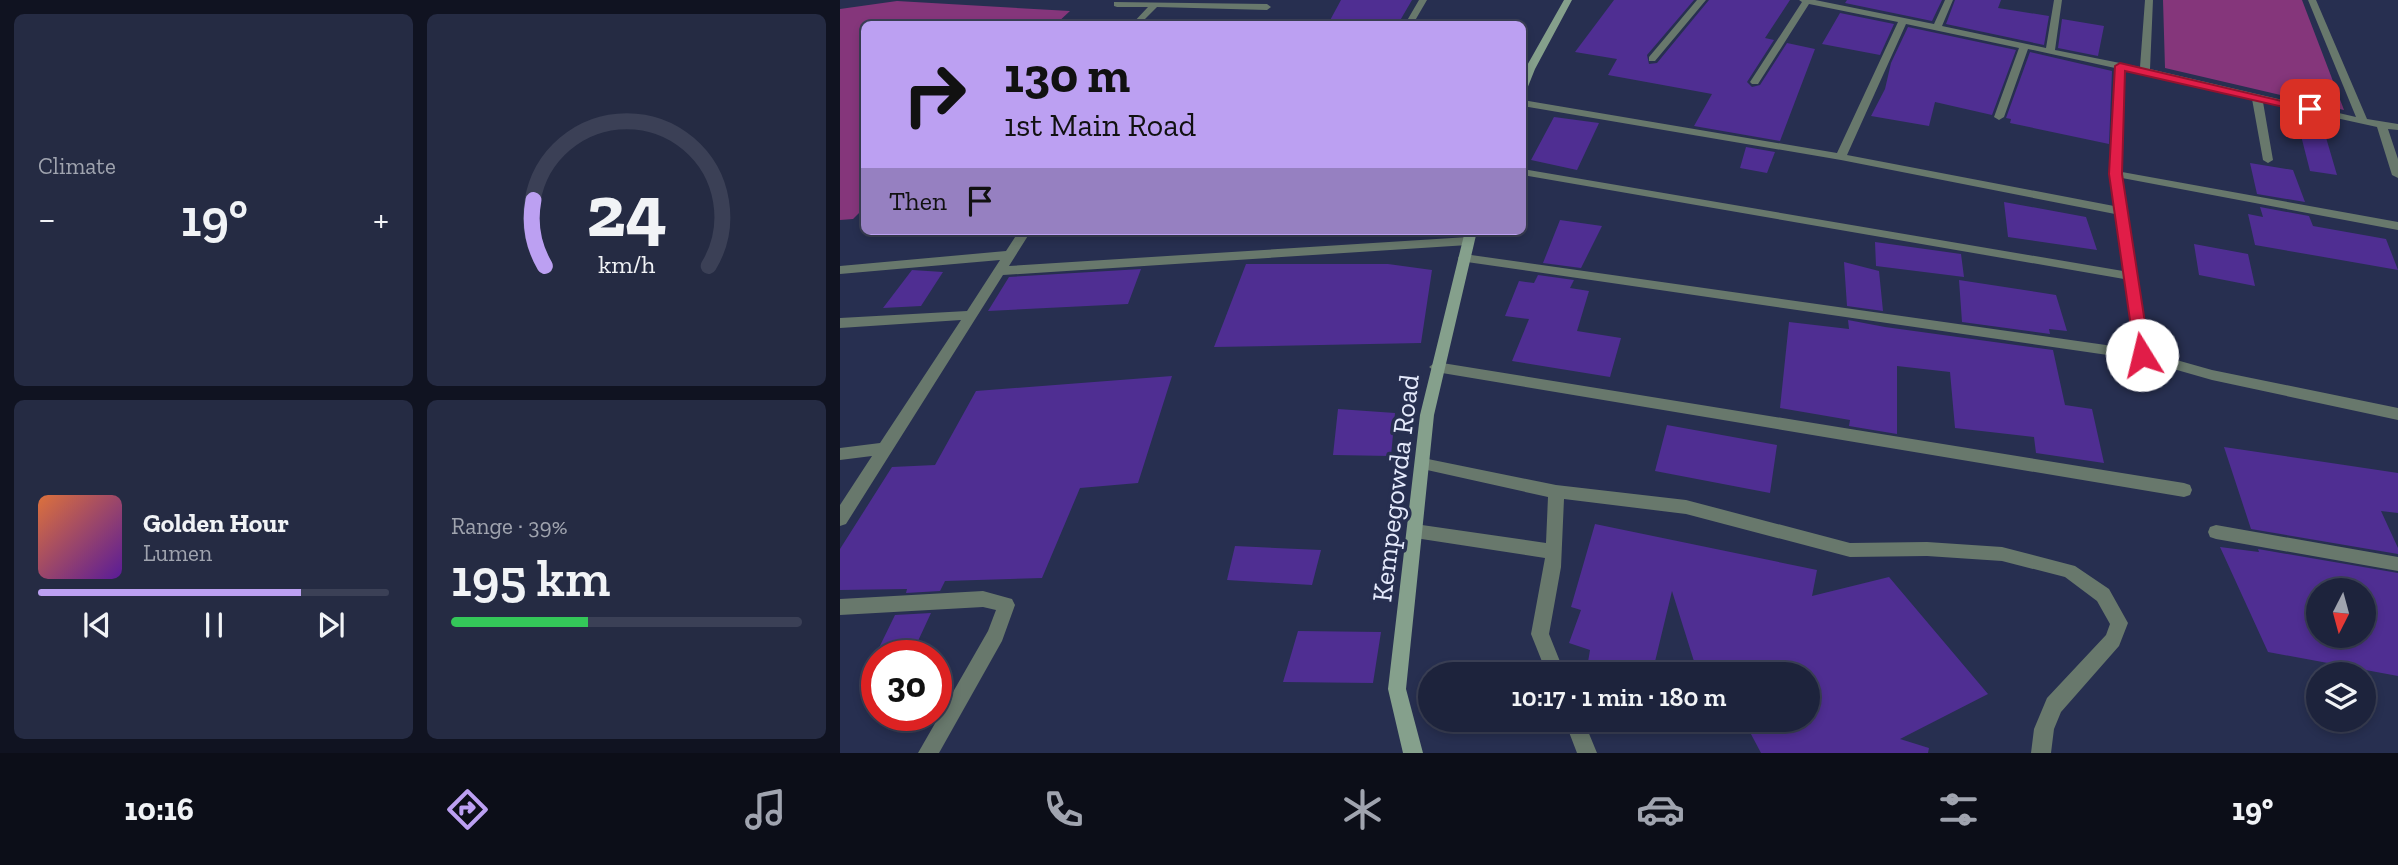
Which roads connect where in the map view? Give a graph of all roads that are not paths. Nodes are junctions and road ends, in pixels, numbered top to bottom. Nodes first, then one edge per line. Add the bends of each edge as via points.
1 (1423, 0) edge
2 (1568, 0) edge
3 (1702, 0) edge
4 (1805, 0) edge
5 (1949, 0) edge
6 (2059, 0) edge
7 (2149, 0) edge
8 (2312, 0) edge
9 (1117, 4) dead end
10 (1207, 4) edge
11 (1849, 5) edge
12 (1154, 6) junction
13 (1267, 7) dead end
14 (1139, 21) edge
15 (1193, 21) edge
16 (1411, 21) edge
17 (1903, 22) junction
18 (1936, 29) junction
19 (2024, 47) junction
20 (2050, 52) junction
21 (1653, 59) dead end
22 (2120, 66) junction
23 (2145, 71) junction
24 (1526, 79) edge
25 (1755, 82) dead end
26 (2257, 97) junction
27 (1526, 104) edge
28 (1999, 117) dead end
29 (2363, 122) junction
30 (2381, 124) junction
31 (2398, 127) edge
32 (1841, 157) junction
33 (2268, 160) dead end
34 (1526, 173) edge
35 (2116, 174) junction
36 (2398, 175) edge
37 (2120, 211) junction
38 (2398, 226) edge
39 (1022, 235) edge
40 (1469, 236) edge
41 (1009, 254) junction
42 (1464, 258) junction
43 (840, 270) edge
44 (998, 271) junction
45 (2130, 276) junction
46 (970, 315) junction
47 (840, 323) edge
48 (2142, 355) junction
49 (1436, 367) junction
50 (2398, 414) edge
51 (884, 449) junction
52 (840, 454) edge
53 (1423, 464) junction
54 (2184, 490) dead end
55 (1556, 492) junction
56 (840, 519) edge
57 (1415, 531) junction
58 (2216, 532) dead end
59 (1554, 552) junction
60 (2398, 564) edge
61 (840, 607) edge
62 (1551, 662) edge
63 (1578, 732) edge
64 (928, 753) edge
65 (1413, 753) edge
66 (1587, 753) edge
67 (2041, 753) edge

1 - 16 street
2 - 24 street
3 - 21 street
4 - 11 street
4 - 25 street
5 - 18 street
6 - 20 street
7 - 23 street
8 - 29 street
9 - 12 street
10 - 12 street
10 - 13 street
10 - 15 street
11 - 17 street
12 - 14 street
17 - 18 street
17 - 32 street
18 - 19 street
19 - 20 street
19 - 28 street
20 - 22 street
22 - 23 street
22 - 35 street
23 - 26 street
26 - 29 street
26 - 33 street
27 - 32 street
29 - 30 street
30 - 31 street
30 - 36 street
32 - 37 street
34 - 45 street
35 - 37 street
35 - 38 street
37 - 45 street
39 - 41 street
40 - 42 street, Kempegowda Road
40 - 44 street
41 - 43 street
41 - 44 street
42 - 48 street
42 - 49 street, Kempegowda Road
44 - 46 street
45 - 48 street
46 - 47 street
46 - 51 street
48 - 50 street via 2212,375
49 - 53 street, Kempegowda Road via 1426,415
49 - 54 street
51 - 52 street
51 - 56 street
53 - 55 street
53 - 57 street, Kempegowda Road
55 - 59 street
55 - 67 street via 1686,507 1850,550 2002,554 2069,571 2103,595 2119,622 2113,640 2054,705
57 - 59 street
57 - 65 street, Kempegowda Road via 1397,690
58 - 60 street
59 - 62 street via 1540,634
61 - 64 street via 983,599 1006,605 996,635
63 - 66 street

